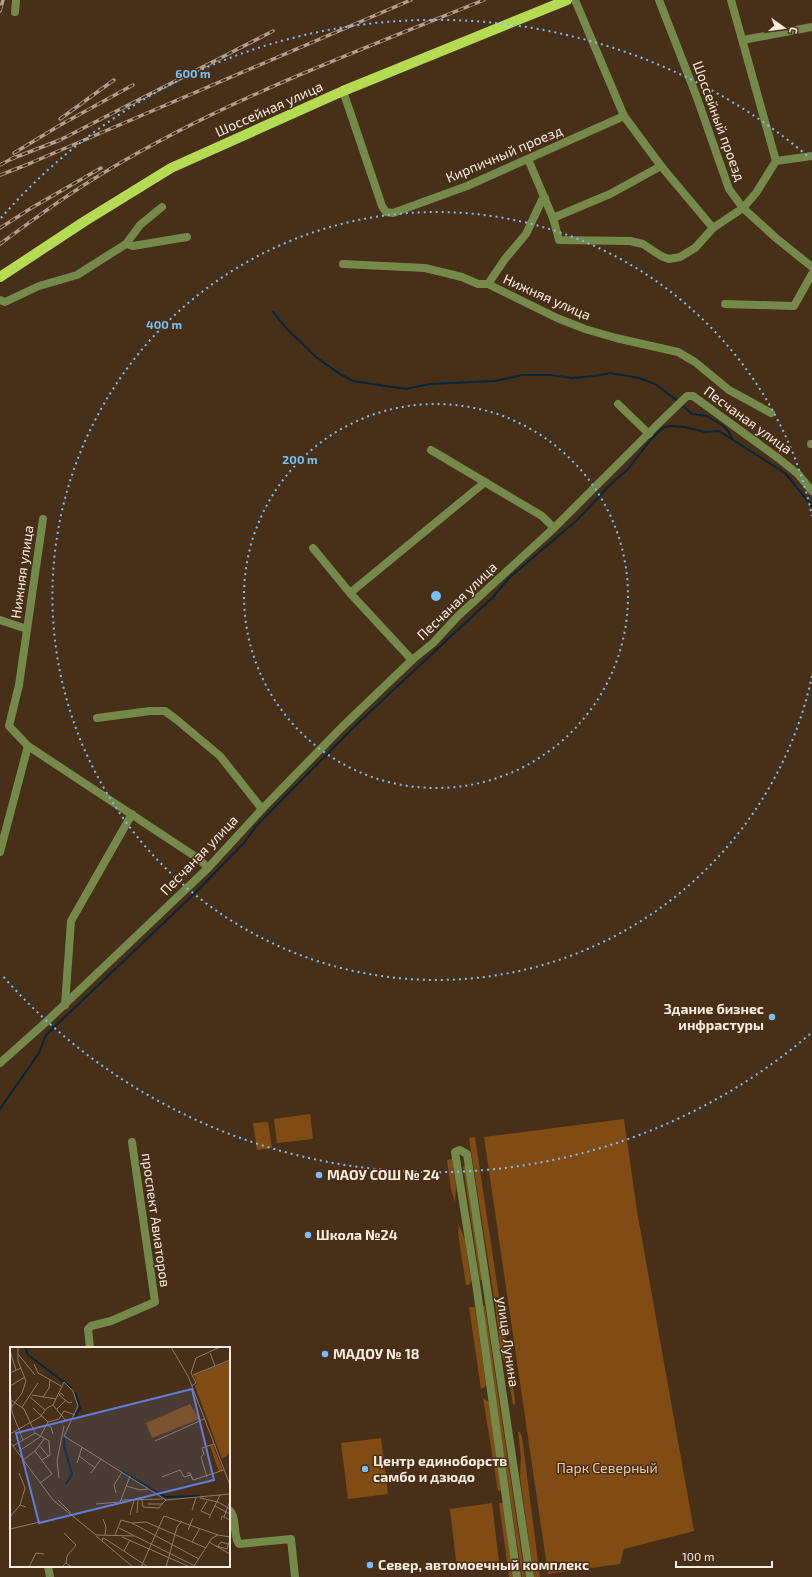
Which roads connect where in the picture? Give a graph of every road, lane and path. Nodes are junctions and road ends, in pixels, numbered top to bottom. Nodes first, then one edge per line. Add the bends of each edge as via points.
1 (16, 0) edge
2 (567, 0) edge
3 (575, 0) edge
4 (659, 0) edge
5 (731, 0) edge
6 (15, 12) dead end
7 (812, 27) edge
8 (743, 40) junction
9 (344, 91) junction
10 (624, 116) junction
11 (812, 156) edge
12 (528, 159) junction
13 (776, 161) junction
14 (661, 166) junction
15 (545, 198) junction
16 (162, 207) dead end
17 (743, 208) junction
18 (553, 218) junction
19 (713, 228) junction
20 (186, 237) dead end
21 (126, 244) junction
22 (343, 264) dead end
23 (812, 266) edge
24 (812, 274) edge
25 (0, 277) edge
26 (488, 284) junction
27 (0, 300) edge
28 (725, 304) dead end
29 (618, 404) dead end
30 (771, 413) dead end
31 (649, 434) junction
32 (431, 450) dead end
33 (485, 482) junction
34 (812, 491) edge
35 (43, 519) dead end
36 (554, 528) junction
37 (313, 548) dead end
38 (350, 593) junction
39 (0, 620) edge
40 (27, 629) junction
41 (412, 660) junction
42 (97, 718) dead end
43 (28, 746) junction
44 (262, 809) junction
45 (132, 814) junction
46 (0, 852) edge
47 (208, 868) junction
48 (65, 1005) junction
49 (0, 1063) edge
50 (132, 1142) dead end
51 (487, 1289) junction
52 (477, 1290) junction
53 (90, 1347) edge
54 (230, 1511) edge
55 (48, 1567) edge
56 (50, 1577) edge
57 (295, 1577) edge
58 (517, 1577) edge
59 (530, 1577) edge

1 - 6 street
2 - 9 main road, Шоссейная улица
3 - 10 street
4 - 17 street, Шоссейный проезд via 696,94 729,189
5 - 8 street
7 - 8 street
8 - 13 street
9 - 12 street, Кирпичный проезд via 386,212 393,213 467,186
9 - 25 main road, Шоссейная улица via 171,168
10 - 12 street, Кирпичный проезд
10 - 14 street
11 - 13 street
12 - 15 street
13 - 17 street via 756,193
14 - 18 street via 610,194
14 - 19 street
15 - 18 street
15 - 26 street via 526,234
16 - 21 street via 140,225
17 - 19 street
17 - 23 street, Шоссейный проезд
18 - 19 street via 559,240 630,241 643,244 669,259 680,257 695,248
20 - 21 street via 133,246
21 - 27 street via 77,276 39,286 5,302
22 - 26 street, Нижняя улица via 425,268 462,277 478,284
24 - 28 street via 794,306
26 - 30 street, Нижняя улица via 585,329 678,352 695,362 729,390
29 - 31 street
31 - 34 street, Песчаная улица via 684,398 692,396 778,458 798,474
31 - 36 street, Песчаная улица
32 - 33 street
33 - 36 street via 542,516
33 - 38 street
35 - 40 street, Нижняя улица
36 - 41 street, Песчаная улица
37 - 38 street
38 - 41 street
39 - 40 street, Нижняя улица
40 - 43 street, Нижняя улица via 19,685 8,726
41 - 44 street, Песчаная улица
42 - 44 street via 165,711 220,756
43 - 45 street
43 - 46 street
44 - 47 street, Песчаная улица
45 - 47 street via 199,859
45 - 48 street via 71,921
47 - 48 street, Песчаная улица
48 - 49 street, Песчаная улица
50 - 53 street, проспект Авиаторов via 155,1302 111,1321 91,1326 88,1329
51 - 52 street, улица Лунина
51 - 52 street via 467,1154 460,1150 455,1152
51 - 59 street, улица Лунина
52 - 58 street, улица Лунина
54 - 57 street via 233,1513 236,1540 239,1544 291,1539
55 - 56 street

